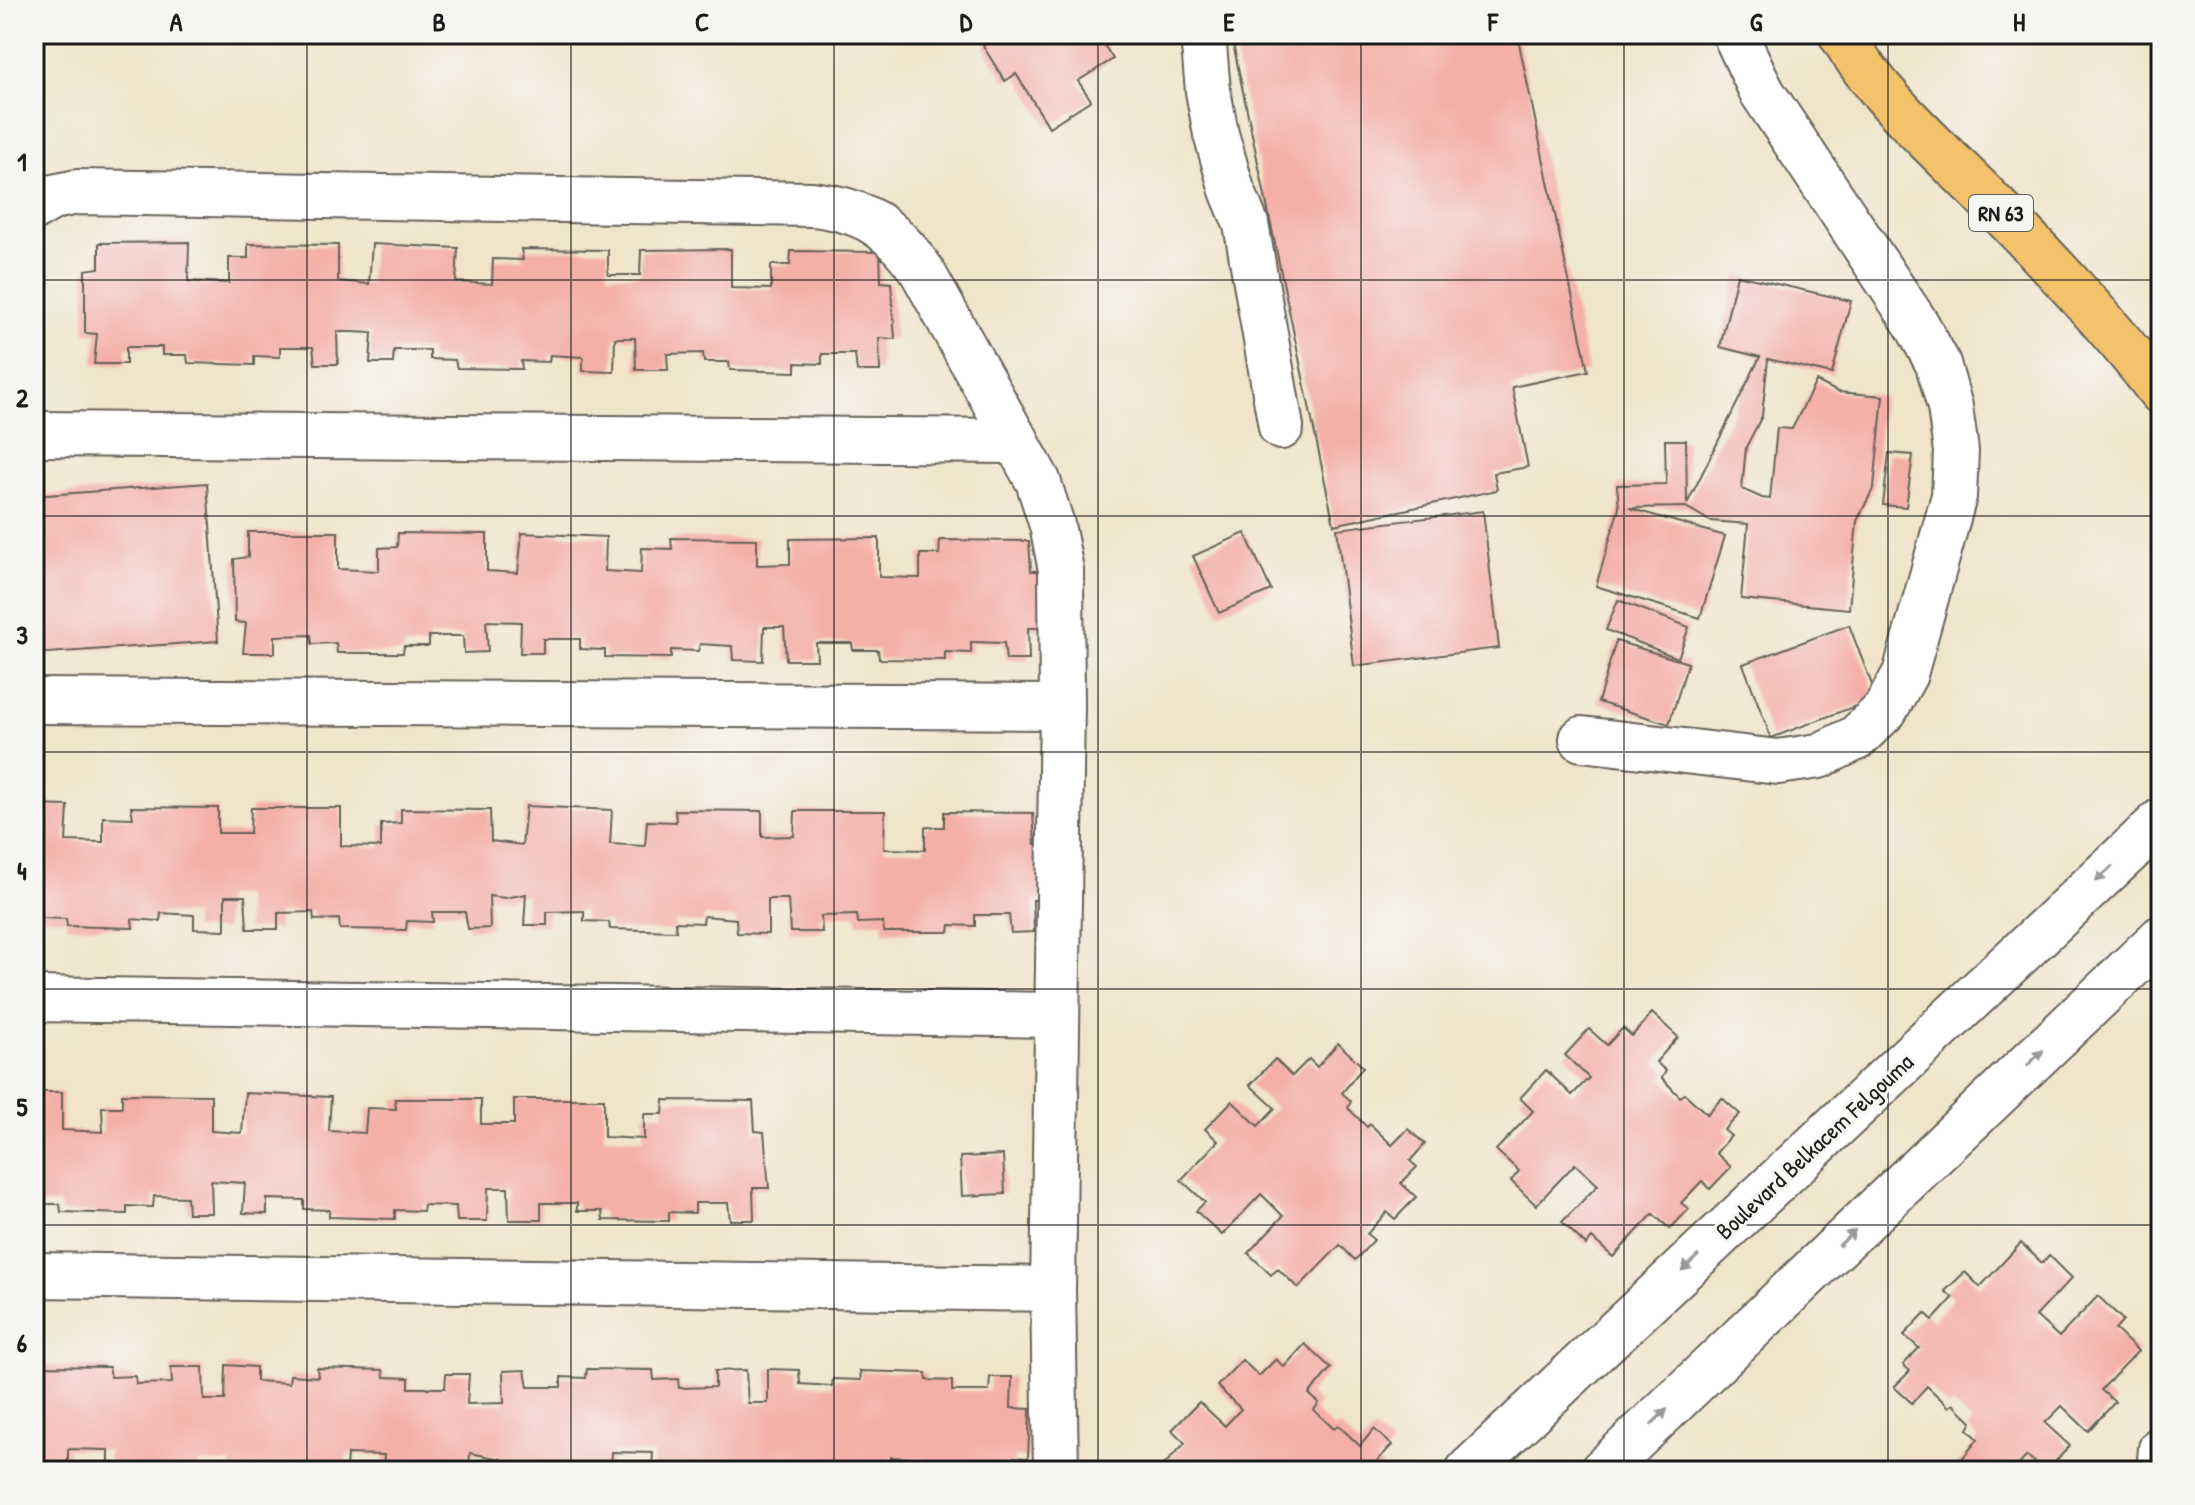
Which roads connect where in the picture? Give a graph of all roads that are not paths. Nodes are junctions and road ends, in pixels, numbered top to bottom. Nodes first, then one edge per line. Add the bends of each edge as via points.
1 (1203, 34) edge
2 (1735, 34) edge
3 (1841, 34) edge
4 (34, 208) edge
5 (2161, 392) edge
6 (1281, 427) dead end
7 (34, 434) edge
8 (1017, 441) junction
9 (34, 701) edge
10 (1062, 707) junction
11 (1582, 739) dead end
12 (2161, 821) edge
13 (2161, 938) edge
14 (34, 999) edge
15 (1057, 1015) junction
16 (34, 1275) edge
17 (1053, 1289) junction
18 (2161, 1449) edge
19 (1056, 1471) edge
20 (1468, 1471) edge
21 (1602, 1471) edge
22 (2159, 1471) edge

1 - 6 street via 1216,134 1246,224
2 - 11 street via 1762,92 1938,364 1956,451 1954,496 1905,674 1885,710 1856,738 1819,756 1778,762
3 - 5 main road, RN 63 via 1882,93 2061,273
4 - 8 street via 77,192 839,207 887,230 906,249
7 - 8 street
8 - 10 street via 1038,481 1061,570
9 - 10 street
10 - 15 street
12 -> 20 street, Boulevard Belkacem Felgouma
21 -> 13 street
14 - 15 street
15 - 17 street
16 - 17 street
17 - 19 street
18 - 22 street

